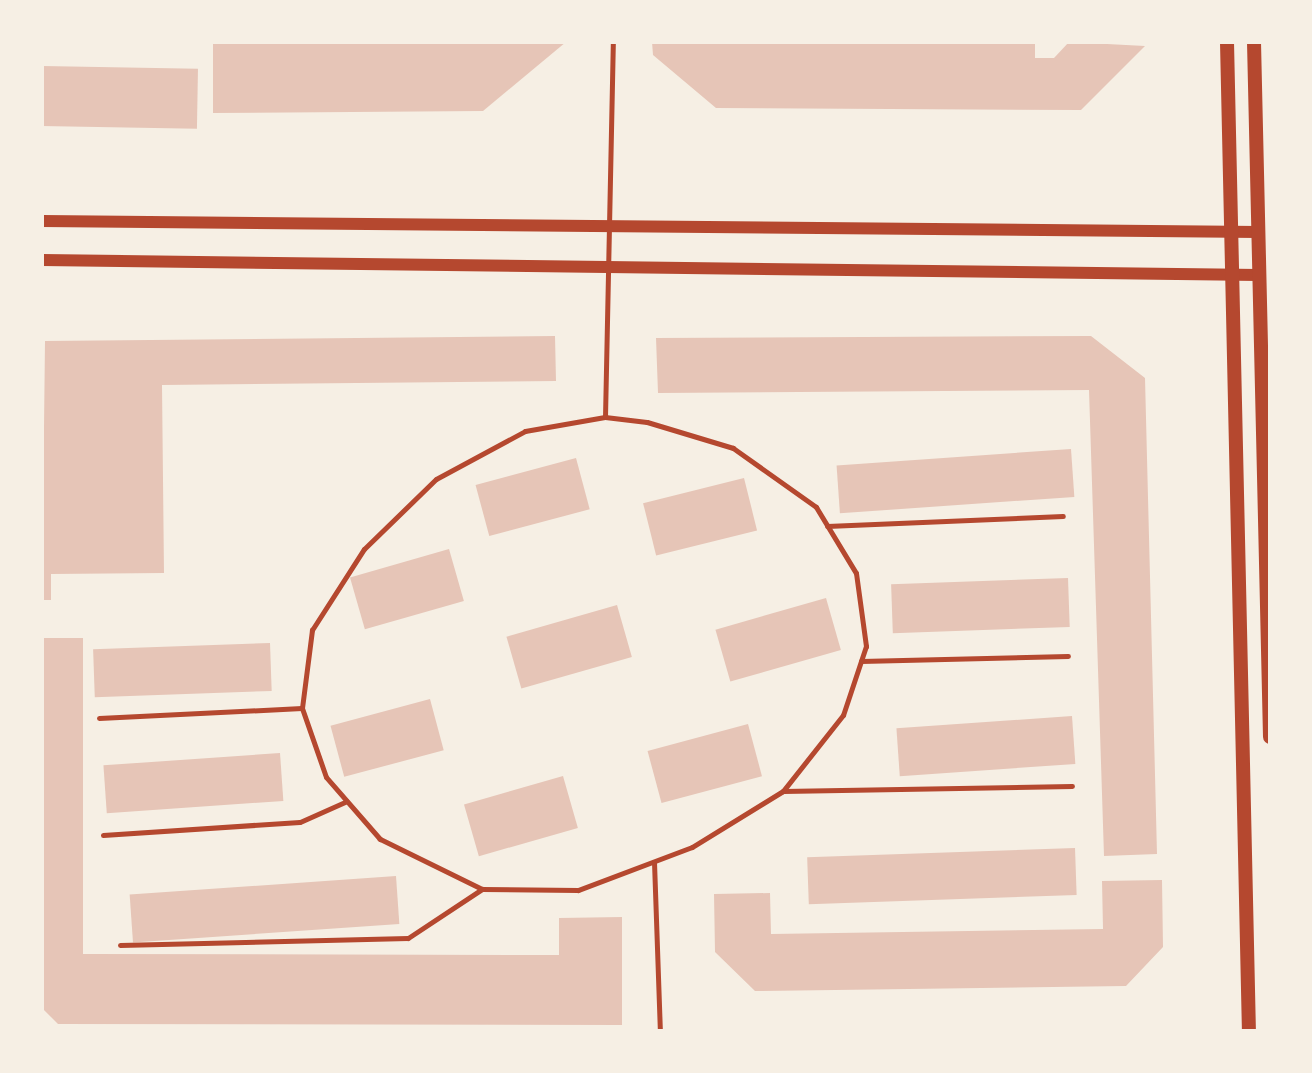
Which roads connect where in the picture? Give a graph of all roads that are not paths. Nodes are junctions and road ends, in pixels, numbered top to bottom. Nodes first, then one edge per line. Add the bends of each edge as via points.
1 (613, 42) edge
2 (1227, 42) edge
3 (1254, 42) edge
4 (42, 221) edge
5 (611, 226) junction
6 (1228, 232) junction
7 (1264, 232) edge
8 (42, 260) edge
9 (611, 268) junction
10 (1228, 275) junction
11 (1264, 275) edge
12 (605, 417) junction
13 (1063, 516) dead end
14 (827, 526) junction
15 (1068, 656) dead end
16 (861, 661) junction
17 (302, 708) junction
18 (99, 718) dead end
19 (1270, 737) edge
20 (1072, 786) dead end
21 (782, 791) junction
22 (347, 801) junction
23 (103, 835) dead end
24 (654, 862) junction
25 (482, 889) junction
26 (120, 945) dead end
27 (660, 1031) edge
28 (1248, 1031) edge

1 - 5 lane
2 - 6 main road
3 - 7 main road
4 - 5 street
5 - 6 street
5 - 9 lane
6 - 7 street
6 - 10 main road
7 - 11 main road
8 - 9 street
9 - 10 street
9 - 12 lane
10 - 11 street
10 - 28 main road
11 - 19 main road
12 - 14 lane via 647,422 733,448 816,508
12 - 17 lane via 525,431 436,479 364,549 312,630
13 - 14 lane
14 - 16 lane via 856,573 866,646
15 - 16 lane
16 - 21 lane via 843,715
17 - 18 lane
17 - 22 lane via 326,777
20 - 21 lane
21 - 24 lane via 692,847
22 - 23 lane via 300,822
22 - 25 lane via 380,839
24 - 25 lane via 578,890
24 - 27 lane
25 - 26 lane via 408,938

